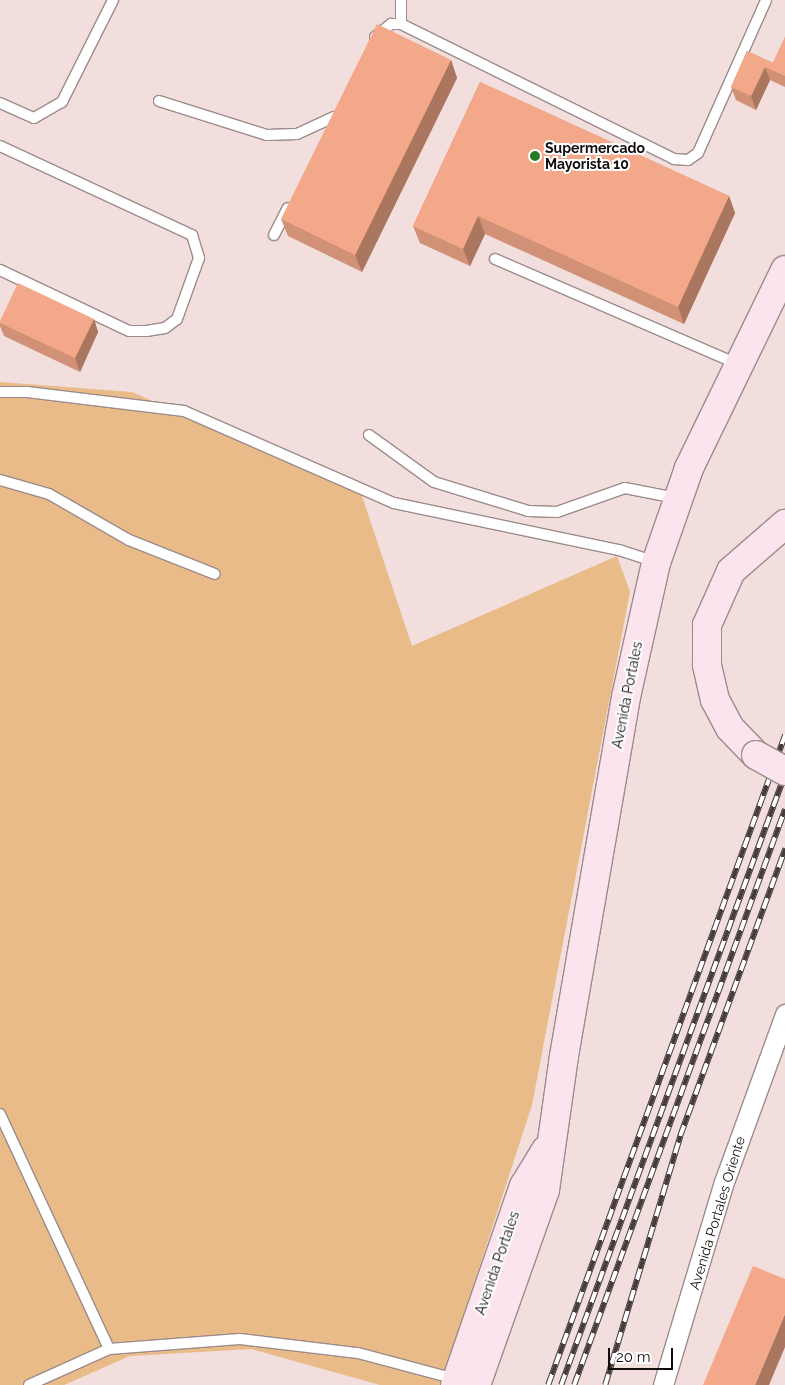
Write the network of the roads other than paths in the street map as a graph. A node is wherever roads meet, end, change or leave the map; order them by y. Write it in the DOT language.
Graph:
graph roads {
  1 [pos="113,0"];
  2 [pos="401,0"];
  3 [pos="766,0"];
  4 [pos="401,24"];
  5 [pos="370,48"];
  6 [pos="159,101"];
  7 [pos="0,103"];
  8 [pos="325,134"];
  9 [pos="0,146"];
  10 [pos="295,193"];
  11 [pos="274,235"];
  12 [pos="495,259"];
  13 [pos="0,270"];
  14 [pos="784,273"];
  15 [pos="739,364"];
  16 [pos="0,392"];
  17 [pos="369,436"];
  18 [pos="0,480"];
  19 [pos="676,498"];
  20 [pos="785,524"];
  21 [pos="656,563"];
  22 [pos="215,574"];
  23 [pos="785,771"];
  24 [pos="785,1014"];
  25 [pos="0,1114"];
  26 [pos="109,1350"];
  27 [pos="462,1383"];
  28 [pos="29,1385"];
  29 [pos="663,1385"];
  1 -- 7 [label="lane"];
  2 -- 4 [label="lane"];
  3 -- 4 [label="lane"];
  4 -- 5 [label="lane"];
  6 -- 8 [label="lane"];
  9 -- 13 [label="lane"];
  10 -- 11 [label="lane"];
  12 -- 15 [label="lane"];
  14 -- 15 [label="main road, Avenida Portales"];
  15 -- 19 [label="main road, Avenida Portales"];
  16 -- 21 [label="lane"];
  17 -- 19 [label="lane"];
  18 -- 22 [label="lane"];
  19 -- 21 [label="main road, Avenida Portales"];
  20 -- 23 [label="main road, bridge"];
  21 -- 27 [label="main road, Avenida Portales"];
  24 -- 29 [label="street, Avenida Portales Oriente"];
  25 -- 26 [label="lane"];
  26 -- 27 [label="lane"];
  26 -- 28 [label="lane"];
}
